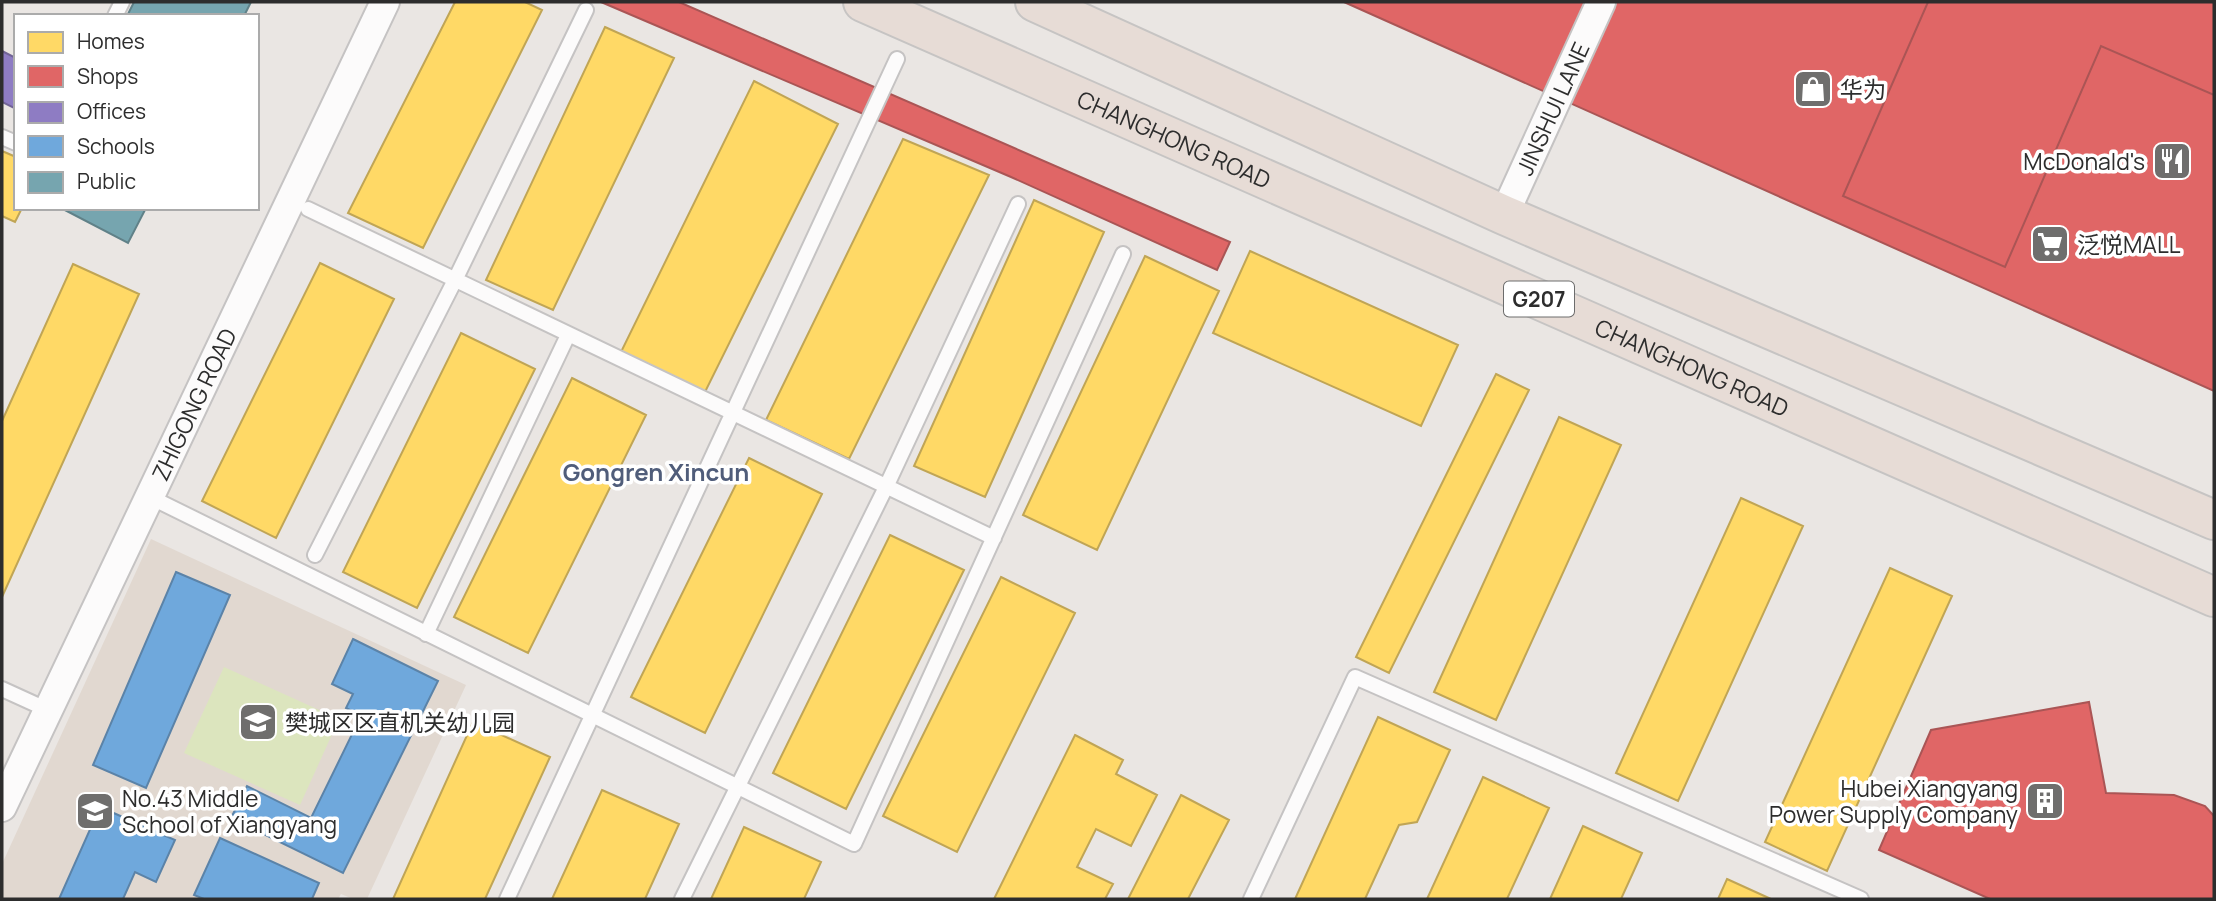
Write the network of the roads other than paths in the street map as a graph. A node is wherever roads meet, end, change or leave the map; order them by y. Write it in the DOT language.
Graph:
graph roads {
  1 [pos="385,2"];
  2 [pos="863,2"];
  3 [pos="1035,2"];
  4 [pos="1601,2"];
  5 [pos="586,10"];
  6 [pos="897,59"];
  7 [pos="1018,204"];
  8 [pos="308,209"];
  9 [pos="1504,215"];
  10 [pos="1123,254"];
  11 [pos="455,280"];
  12 [pos="568,335"];
  13 [pos="733,414"];
  14 [pos="886,487"];
  15 [pos="150,497"];
  16 [pos="2214,520"];
  17 [pos="993,538"];
  18 [pos="315,555"];
  19 [pos="2214,597"];
  20 [pos="426,634"];
  21 [pos="2,689"];
  22 [pos="48,710"];
  23 [pos="593,716"];
  24 [pos="737,786"];
  25 [pos="2,807"];
  26 [pos="507,899"];
  27 [pos="682,899"];
  28 [pos="1251,899"];
  29 [pos="1861,899"];
  1 -- 15 [label="street, ZHIGONG ROAD"];
  2 -- 19 [label="highway, CHANGHONG ROAD / G207"];
  3 -- 9 [label="highway, G207"];
  4 -- 9 [label="street, JINSHUI LANE"];
  5 -- 11 [label="lane"];
  6 -- 13 [label="lane"];
  7 -- 14 [label="lane"];
  8 -- 11 [label="lane"];
  9 -- 16 [label="highway, G207"];
  10 -- 17 [label="lane"];
  11 -- 12 [label="lane"];
  11 -- 18 [label="lane"];
  12 -- 13 [label="lane"];
  12 -- 20 [label="lane"];
  13 -- 14 [label="lane"];
  13 -- 23 [label="lane"];
  14 -- 17 [label="lane"];
  14 -- 24 [label="lane"];
  15 -- 20 [label="lane"];
  15 -- 22 [label="street, ZHIGONG ROAD"];
  17 -- 24 [label="lane"];
  20 -- 23 [label="lane"];
  21 -- 22 [label="lane"];
  22 -- 25 [label="street, ZHIGONG ROAD"];
  23 -- 24 [label="lane"];
  23 -- 26 [label="lane"];
  24 -- 27 [label="lane"];
  28 -- 29 [label="lane"];
}
